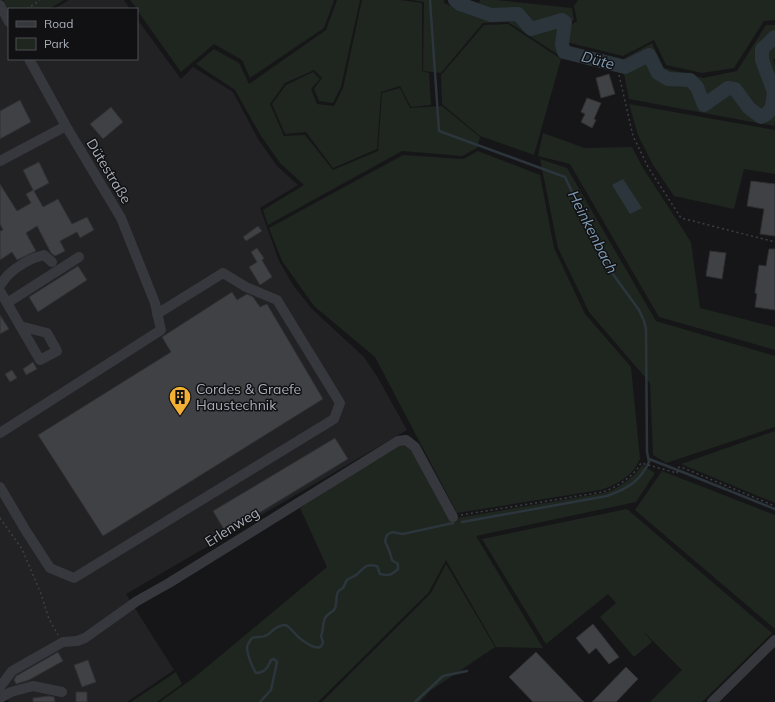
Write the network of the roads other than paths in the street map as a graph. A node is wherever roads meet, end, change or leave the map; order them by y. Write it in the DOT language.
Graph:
graph roads {
  1 [pos="0,5"];
  2 [pos="8,20"];
  3 [pos="30,60"];
  4 [pos="66,126"];
  5 [pos="0,161"];
  6 [pos="78,258"];
  7 [pos="52,262"];
  8 [pos="0,285"];
  9 [pos="0,291"];
  10 [pos="7,303"];
  11 [pos="157,314"];
  12 [pos="20,326"];
  13 [pos="0,433"];
  14 [pos="0,487"];
  15 [pos="453,517"];
  16 [pos="775,640"];
  17 [pos="0,687"];
  18 [pos="62,692"];
  19 [pos="0,698"];
  20 [pos="712,702"];
  1 -- 2 [label="street"];
  3 -- 4 [label="street, Dütestraße"];
  4 -- 5 [label="street"];
  4 -- 11 [label="street, Dütestraße"];
  6 -- 10 [label="street"];
  7 -- 8 [label="street"];
  9 -- 10 [label="street"];
  10 -- 12 [label="street"];
  11 -- 13 [label="street, Dütestraße"];
  11 -- 14 [label="street"];
  15 -- 17 [label="street, Erlenweg"];
  16 -- 20 [label="street"];
  18 -- 19 [label="street"];
}
